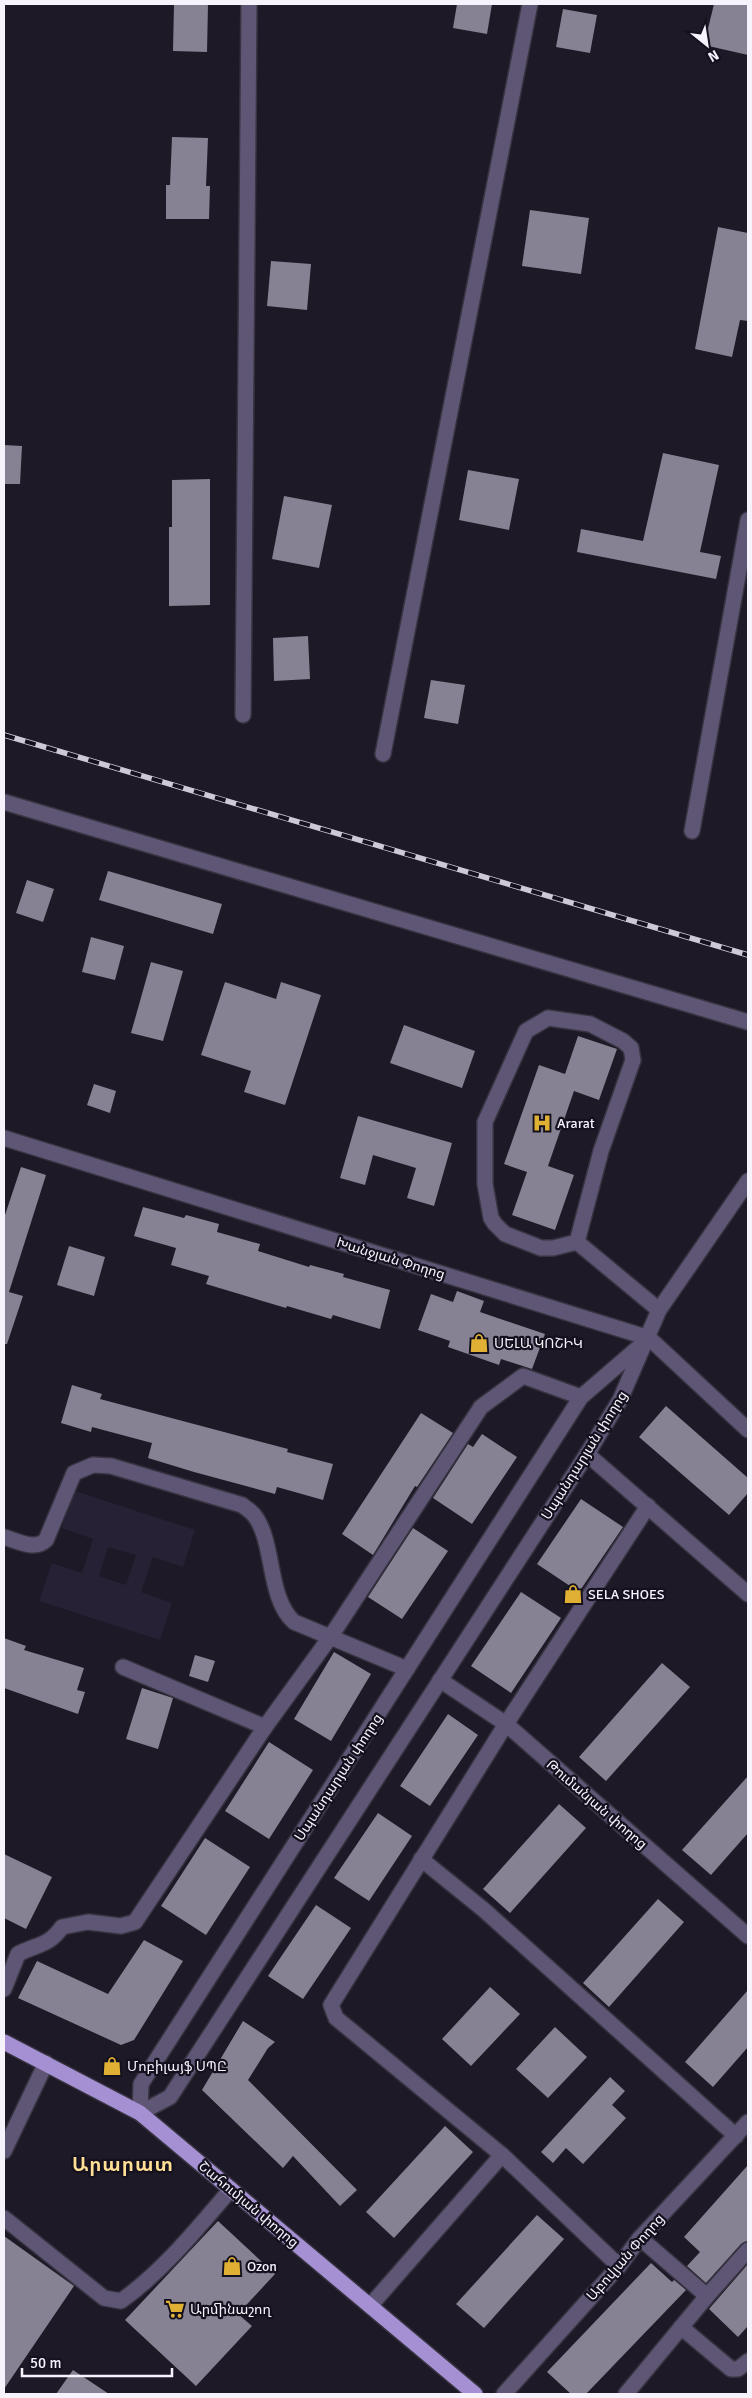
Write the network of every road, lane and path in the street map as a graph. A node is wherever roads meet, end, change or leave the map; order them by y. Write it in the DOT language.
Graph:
graph roads {
  1 [pos="249,4"];
  2 [pos="530,4"];
  3 [pos="748,520"];
  4 [pos="243,715"];
  5 [pos="383,754"];
  6 [pos="4,802"];
  7 [pos="692,831"];
  8 [pos="748,1022"];
  9 [pos="5,1143"];
  10 [pos="748,1181"];
  11 [pos="577,1242"];
  12 [pos="660,1310"];
  13 [pos="649,1338"];
  14 [pos="581,1397"];
  15 [pos="748,1430"];
  16 [pos="587,1454"];
  17 [pos="648,1506"];
  18 [pos="4,1537"];
  19 [pos="748,1594"];
  20 [pos="331,1636"];
  21 [pos="123,1667"];
  22 [pos="407,1669"];
  23 [pos="440,1680"];
  24 [pos="506,1724"];
  25 [pos="265,1727"];
  26 [pos="421,1858"];
  27 [pos="748,1936"];
  28 [pos="4,1989"];
  29 [pos="4,2042"];
  30 [pos="46,2063"];
  31 [pos="140,2113"];
  32 [pos="744,2130"];
  33 [pos="4,2151"];
  34 [pos="502,2155"];
  35 [pos="231,2189"];
  36 [pos="4,2218"];
  37 [pos="640,2238"];
  38 [pos="748,2250"];
  39 [pos="619,2266"];
  40 [pos="707,2296"];
  41 [pos="370,2306"];
  42 [pos="681,2327"];
  43 [pos="748,2361"];
  44 [pos="475,2394"];
  45 [pos="504,2394"];
  46 [pos="626,2394"];
  1 -- 4 [label="street"];
  2 -- 5 [label="street"];
  3 -- 7 [label="street"];
  6 -- 8 [label="street"];
  9 -- 13 [label="street, Խանջյան Փողոց"];
  10 -- 12 [label="street"];
  11 -- 11 [label="street"];
  11 -- 12 [label="street"];
  12 -- 13 [label="street"];
  13 -- 14 [label="street, Սպանդարյան փողոց"];
  13 -- 15 [label="street, Խանջյան Փողոց"];
  13 -- 16 [label="street, Սպանդարյան փողոց"];
  14 -- 20 [label="street"];
  14 -- 22 [label="street, Սպանդարյան փողոց"];
  16 -- 17 [label="street"];
  16 -- 23 [label="street, Սպանդարյան փողոց"];
  17 -- 19 [label="street"];
  17 -- 24 [label="street"];
  18 -- 20 [label="street"];
  20 -- 22 [label="street"];
  20 -- 25 [label="street"];
  21 -- 25 [label="street"];
  22 -- 31 [label="street, Սպանդարյան փողոց"];
  23 -- 24 [label="street, Թումանյան փողոց"];
  23 -- 31 [label="street, Սպանդարյան փողոց"];
  24 -- 26 [label="street"];
  24 -- 27 [label="street, Թումանյան փողոց"];
  25 -- 28 [label="street"];
  26 -- 32 [label="street"];
  26 -- 34 [label="street"];
  29 -- 30 [label="main road, Շահումյան փողոց"];
  30 -- 31 [label="main road, Շահումյան փողոց"];
  30 -- 33 [label="street"];
  31 -- 35 [label="main road, Շահումյան փողոց"];
  32 -- 37 [label="street, Աբովյան Փողոց"];
  34 -- 39 [label="street"];
  34 -- 41 [label="street"];
  35 -- 36 [label="street"];
  35 -- 41 [label="main road, Շահումյան փողոց"];
  37 -- 39 [label="street, Աբովյան Փողոց"];
  37 -- 40 [label="street"];
  38 -- 40 [label="street"];
  39 -- 45 [label="street, Աբովյան Փողոց"];
  40 -- 42 [label="street"];
  41 -- 44 [label="main road, Շահումյան փողոց"];
  42 -- 43 [label="street"];
  42 -- 46 [label="street"];
}
